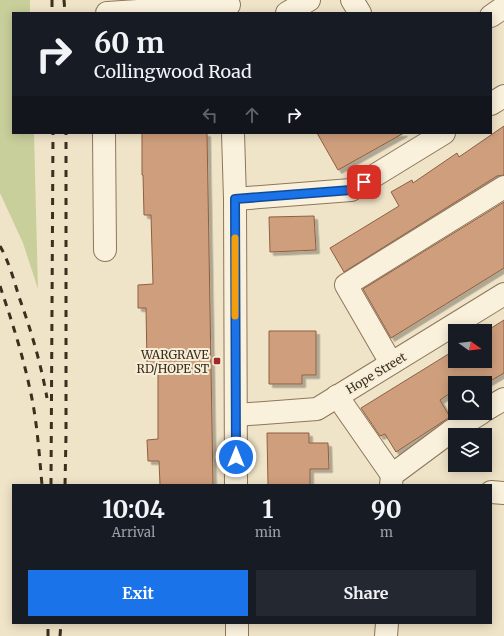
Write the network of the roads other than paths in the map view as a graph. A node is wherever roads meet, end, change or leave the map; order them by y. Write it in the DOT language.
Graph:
graph roads {
  1 [pos="103,0"];
  2 [pos="309,0"];
  3 [pos="352,0"];
  4 [pos="229,6"];
  5 [pos="504,7"];
  6 [pos="103,12"];
  7 [pos="124,12"];
  8 [pos="289,12"];
  9 [pos="359,12"];
  10 [pos="492,15"];
  11 [pos="504,96"];
  12 [pos="492,103"];
  13 [pos="104,134"];
  14 [pos="233,134"];
  15 [pos="442,134"];
  16 [pos="504,187"];
  17 [pos="235,199"];
  18 [pos="105,250"];
  19 [pos="504,294"];
  20 [pos="391,363"];
  21 [pos="337,396"];
  22 [pos="504,399"];
  23 [pos="492,406"];
  24 [pos="236,415"];
  25 [pos="470,420"];
  26 [pos="391,480"];
  27 [pos="236,484"];
  28 [pos="492,492"];
  29 [pos="504,493"];
  30 [pos="237,624"];
  31 [pos="387,624"];
  32 [pos="237,636"];
  33 [pos="386,636"];
  1 -- 6 [label="street"];
  2 -- 8 [label="street"];
  3 -- 9 [label="street"];
  4 -- 7 [label="street"];
  5 -- 10 [label="street"];
  11 -- 12 [label="street"];
  13 -- 18 [label="street"];
  14 -- 17 [label="street"];
  15 -- 17 [label="street"];
  16 -- 20 [label="street"];
  17 -- 24 [label="street"];
  19 -- 20 [label="street, Hope Street"];
  20 -- 21 [label="street, Hope Street"];
  21 -- 24 [label="street, Hope Street"];
  21 -- 26 [label="street"];
  22 -- 23 [label="street"];
  24 -- 27 [label="street"];
  25 -- 26 [label="street"];
  28 -- 29 [label="street"];
  30 -- 32 [label="street"];
  31 -- 33 [label="street"];
}
